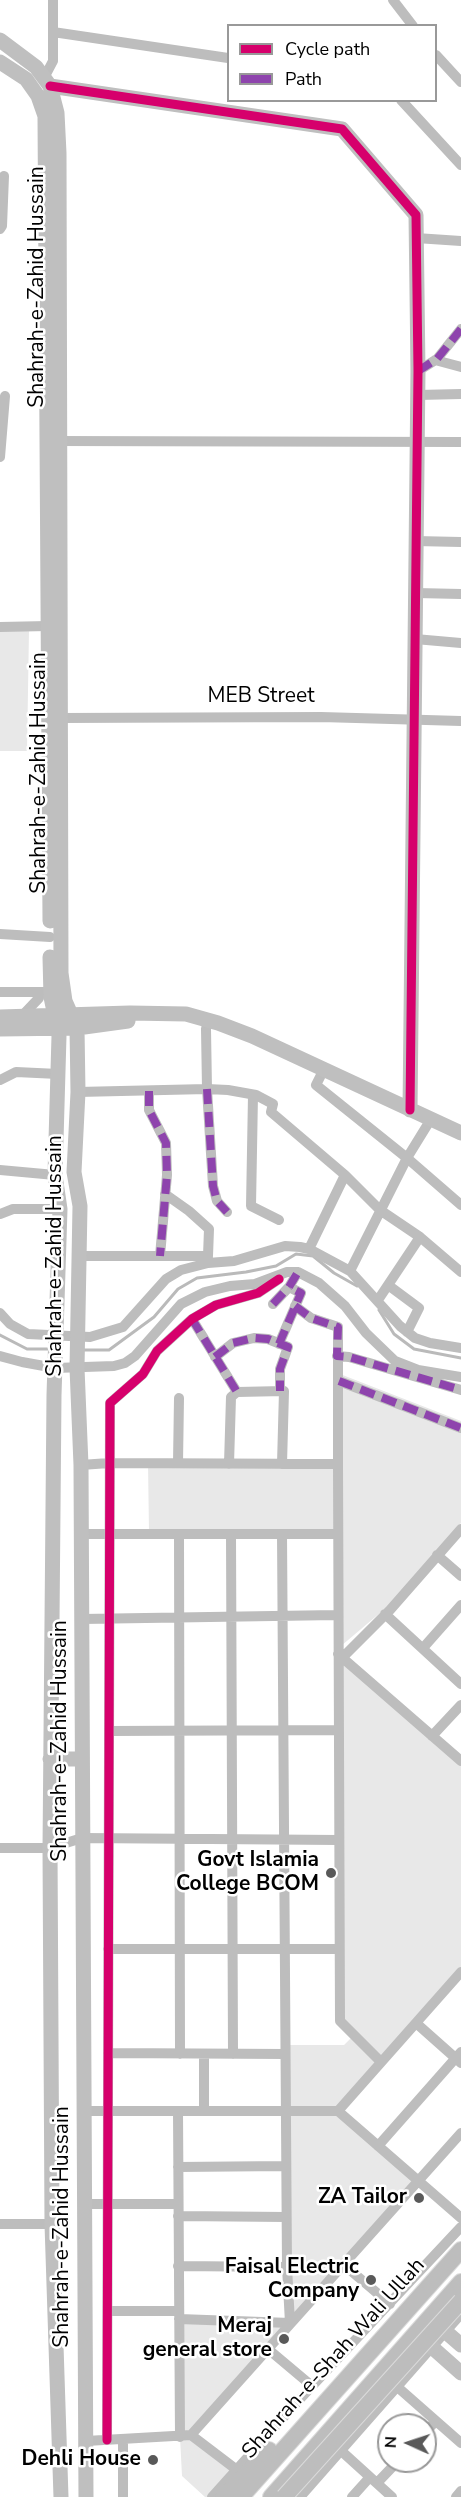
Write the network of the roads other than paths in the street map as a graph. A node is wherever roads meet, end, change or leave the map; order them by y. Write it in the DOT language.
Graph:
graph roads {
  1 [pos="53,0"];
  2 [pos="393,0"];
  3 [pos="411,24"];
  4 [pos="53,32"];
  5 [pos="0,40"];
  6 [pos="437,56"];
  7 [pos="227,58"];
  8 [pos="0,62"];
  9 [pos="47,82"];
  10 [pos="461,82"];
  11 [pos="403,102"];
  12 [pos="461,165"];
  13 [pos="4,176"];
  14 [pos="0,229"];
  15 [pos="416,238"];
  16 [pos="461,241"];
  17 [pos="461,329"];
  18 [pos="435,360"];
  19 [pos="461,367"];
  20 [pos="418,370"];
  21 [pos="461,394"];
  22 [pos="418,395"];
  23 [pos="5,396"];
  24 [pos="53,441"];
  25 [pos="417,442"];
  26 [pos="461,442"];
  27 [pos="0,457"];
  28 [pos="415,541"];
  29 [pos="461,542"];
  30 [pos="416,593"];
  31 [pos="461,594"];
  32 [pos="48,626"];
  33 [pos="0,627"];
  34 [pos="415,639"];
  35 [pos="461,643"];
  36 [pos="61,718"];
  37 [pos="413,720"];
  38 [pos="461,721"];
  39 [pos="0,934"];
  40 [pos="50,937"];
  41 [pos="0,992"];
  42 [pos="51,992"];
  43 [pos="0,1017"];
  44 [pos="21,1017"];
  45 [pos="203,1019"];
  46 [pos="57,1022"];
  47 [pos="75,1022"];
  48 [pos="0,1029"];
  49 [pos="324,1069"];
  50 [pos="58,1074"];
  51 [pos="0,1080"];
  52 [pos="207,1089"];
  53 [pos="149,1091"];
  54 [pos="78,1092"];
  55 [pos="253,1095"];
  56 [pos="410,1110"];
  57 [pos="431,1119"];
  58 [pos="461,1133"];
  59 [pos="407,1158"];
  60 [pos="0,1170"];
  61 [pos="345,1174"];
  62 [pos="55,1175"];
  63 [pos="165,1194"];
  64 [pos="461,1205"];
  65 [pos="60,1209"];
  66 [pos="380,1210"];
  67 [pos="227,1212"];
  68 [pos="0,1214"];
  69 [pos="279,1220"];
  70 [pos="420,1237"];
  71 [pos="309,1249"];
  72 [pos="79,1256"];
  73 [pos="160,1256"];
  74 [pos="208,1259"];
  75 [pos="350,1271"];
  76 [pos="298,1272"];
  77 [pos="461,1272"];
  78 [pos="279,1279"];
  79 [pos="388,1285"];
  80 [pos="290,1287"];
  81 [pos="378,1300"];
  82 [pos="273,1304"];
  83 [pos="295,1306"];
  84 [pos="0,1313"];
  85 [pos="192,1319"];
  86 [pos="407,1332"];
  87 [pos="56,1340"];
  88 [pos="78,1340"];
  89 [pos="279,1344"];
  90 [pos="459,1344"];
  91 [pos="0,1356"];
  92 [pos="337,1356"];
  93 [pos="215,1357"];
  94 [pos="78,1365"];
  95 [pos="55,1366"];
  96 [pos="461,1377"];
  97 [pos="339,1381"];
  98 [pos="461,1390"];
  99 [pos="280,1391"];
  100 [pos="237,1392"];
  101 [pos="179,1398"];
  102 [pos="461,1428"];
  103 [pos="109,1463"];
  104 [pos="178,1463"];
  105 [pos="229,1464"];
  106 [pos="282,1464"];
  107 [pos="338,1464"];
  108 [pos="81,1465"];
  109 [pos="461,1529"];
  110 [pos="81,1534"];
  111 [pos="110,1534"];
  112 [pos="179,1534"];
  113 [pos="231,1534"];
  114 [pos="282,1534"];
  115 [pos="338,1534"];
  116 [pos="437,1555"];
  117 [pos="461,1576"];
  118 [pos="461,1605"];
  119 [pos="385,1614"];
  120 [pos="337,1615"];
  121 [pos="283,1616"];
  122 [pos="179,1617"];
  123 [pos="231,1617"];
  124 [pos="82,1618"];
  125 [pos="110,1618"];
  126 [pos="423,1648"];
  127 [pos="340,1655"];
  128 [pos="461,1684"];
  129 [pos="461,1705"];
  130 [pos="338,1730"];
  131 [pos="110,1731"];
  132 [pos="179,1731"];
  133 [pos="232,1731"];
  134 [pos="284,1731"];
  135 [pos="432,1736"];
  136 [pos="50,1759"];
  137 [pos="82,1759"];
  138 [pos="461,1761"];
  139 [pos="82,1838"];
  140 [pos="110,1838"];
  141 [pos="179,1839"];
  142 [pos="232,1839"];
  143 [pos="284,1839"];
  144 [pos="339,1840"];
  145 [pos="0,1848"];
  146 [pos="50,1848"];
  147 [pos="232,1948"];
  148 [pos="285,1948"];
  149 [pos="108,1949"];
  150 [pos="180,1949"];
  151 [pos="339,1949"];
  152 [pos="461,1972"];
  153 [pos="416,2024"];
  154 [pos="108,2053"];
  155 [pos="180,2054"];
  156 [pos="204,2054"];
  157 [pos="233,2054"];
  158 [pos="285,2054"];
  159 [pos="459,2058"];
  160 [pos="381,2062"];
  161 [pos="84,2110"];
  162 [pos="107,2111"];
  163 [pos="178,2111"];
  164 [pos="204,2111"];
  165 [pos="286,2111"];
  166 [pos="338,2112"];
  167 [pos="461,2133"];
  168 [pos="378,2146"];
  169 [pos="286,2166"];
  170 [pos="178,2167"];
  171 [pos="418,2181"];
  172 [pos="84,2204"];
  173 [pos="178,2204"];
  174 [pos="108,2205"];
  175 [pos="178,2216"];
  176 [pos="286,2217"];
  177 [pos="461,2218"];
  178 [pos="0,2224"];
  179 [pos="52,2224"];
  180 [pos="461,2227"];
  181 [pos="461,2250"];
  182 [pos="343,2264"];
  183 [pos="178,2266"];
  184 [pos="287,2267"];
  185 [pos="461,2282"];
  186 [pos="461,2301"];
  187 [pos="390,2304"];
  188 [pos="108,2311"];
  189 [pos="461,2314"];
  190 [pos="178,2315"];
  191 [pos="428,2317"];
  192 [pos="290,2323"];
  193 [pos="415,2332"];
  194 [pos="446,2333"];
  195 [pos="461,2345"];
  196 [pos="433,2348"];
  197 [pos="268,2349"];
  198 [pos="371,2350"];
  199 [pos="380,2372"];
  200 [pos="461,2373"];
  201 [pos="398,2387"];
  202 [pos="314,2394"];
  203 [pos="427,2413"];
  204 [pos="437,2422"];
  205 [pos="185,2436"];
  206 [pos="324,2436"];
  207 [pos="123,2439"];
  208 [pos="107,2440"];
  209 [pos="86,2441"];
  210 [pos="461,2443"];
  211 [pos="341,2451"];
  212 [pos="237,2470"];
  213 [pos="383,2473"];
  214 [pos="374,2480"];
  215 [pos="461,2491"];
  216 [pos="61,2495"];
  217 [pos="86,2495"];
  218 [pos="390,2496"];
  219 [pos="123,2497"];
  220 [pos="212,2497"];
  221 [pos="223,2497"];
  222 [pos="241,2497"];
  223 [pos="271,2497"];
  224 [pos="284,2497"];
  225 [pos="300,2497"];
  226 [pos="352,2497"];
  227 [pos="456,2497"];
  1 -- 4 [label="street"];
  2 -- 3 [label="street"];
  4 -- 7 [label="street"];
  4 -- 9 [label="street"];
  5 -- 9 [label="main road"];
  6 -- 10 [label="street"];
  8 -- 24 [label="main road, Shahrah-e-Zahid Hussain"];
  9 -- 15 [label="main road"];
  9 -- 24 [label="main road, Shahrah-e-Zahid Hussain"];
  11 -- 12 [label="street"];
  13 -- 14 [label="street"];
  15 -- 16 [label="street"];
  15 -- 20 [label="main road"];
  17 -- 18 [label="street"];
  18 -- 19 [label="street"];
  18 -- 20 [label="street"];
  20 -- 22 [label="main road"];
  21 -- 22 [label="street"];
  22 -- 25 [label="main road"];
  23 -- 27 [label="street"];
  24 -- 25 [label="street"];
  24 -- 32 [label="main road, Shahrah-e-Zahid Hussain"];
  24 -- 36 [label="main road, Shahrah-e-Zahid Hussain"];
  25 -- 26 [label="street"];
  25 -- 28 [label="main road"];
  28 -- 29 [label="street"];
  28 -- 30 [label="main road"];
  30 -- 31 [label="street"];
  30 -- 34 [label="main road"];
  32 -- 33 [label="street"];
  32 -- 40 [label="main road, Shahrah-e-Zahid Hussain"];
  34 -- 35 [label="street"];
  34 -- 37 [label="main road"];
  36 -- 37 [label="street, MEB Street"];
  36 -- 42 [label="main road, Shahrah-e-Zahid Hussain"];
  37 -- 38 [label="street, MEB Street"];
  37 -- 56 [label="main road"];
  39 -- 40 [label="street"];
  40 -- 42 [label="main road, Shahrah-e-Zahid Hussain"];
  41 -- 42 [label="street"];
  42 -- 44 [label="street"];
  42 -- 46 [label="main road, Shahrah-e-Zahid Hussain"];
  42 -- 47 [label="main road, Shahrah-e-Zahid Hussain"];
  43 -- 44 [label="main road"];
  44 -- 46 [label="main road"];
  45 -- 47 [label="main road"];
  45 -- 49 [label="main road"];
  45 -- 52 [label="street"];
  46 -- 47 [label="main road"];
  46 -- 48 [label="main road"];
  46 -- 50 [label="main road, Shahrah-e-Zahid Hussain"];
  47 -- 54 [label="main road, Shahrah-e-Zahid Hussain"];
  49 -- 56 [label="main road"];
  49 -- 59 [label="street"];
  50 -- 51 [label="street"];
  50 -- 62 [label="main road, Shahrah-e-Zahid Hussain"];
  52 -- 53 [label="street"];
  52 -- 55 [label="street"];
  52 -- 67 [label="street"];
  53 -- 54 [label="street"];
  53 -- 63 [label="street"];
  54 -- 72 [label="main road, Shahrah-e-Zahid Hussain"];
  55 -- 61 [label="street"];
  55 -- 69 [label="street"];
  56 -- 57 [label="main road"];
  57 -- 58 [label="main road"];
  57 -- 59 [label="street"];
  59 -- 64 [label="street"];
  59 -- 66 [label="street"];
  60 -- 62 [label="street"];
  61 -- 66 [label="street"];
  61 -- 71 [label="street"];
  62 -- 65 [label="main road, Shahrah-e-Zahid Hussain"];
  63 -- 73 [label="street"];
  63 -- 74 [label="street"];
  65 -- 68 [label="street"];
  65 -- 87 [label="main road, Shahrah-e-Zahid Hussain"];
  66 -- 70 [label="street"];
  66 -- 75 [label="street"];
  70 -- 77 [label="street"];
  70 -- 79 [label="street"];
  71 -- 74 [label="street"];
  71 -- 75 [label="street"];
  72 -- 73 [label="street"];
  72 -- 88 [label="main road, Shahrah-e-Zahid Hussain"];
  73 -- 74 [label="street"];
  74 -- 88 [label="street"];
  75 -- 81 [label="street"];
  76 -- 80 [label="street"];
  76 -- 94 [label="street"];
  76 -- 96 [label="street"];
  78 -- 85 [label="street"];
  79 -- 81 [label="street"];
  79 -- 86 [label="street"];
  80 -- 82 [label="street"];
  80 -- 83 [label="street"];
  81 -- 86 [label="street"];
  83 -- 89 [label="street"];
  83 -- 92 [label="street"];
  84 -- 87 [label="street"];
  85 -- 93 [label="street"];
  85 -- 103 [label="street"];
  86 -- 90 [label="street"];
  87 -- 88 [label="street"];
  87 -- 95 [label="main road, Shahrah-e-Zahid Hussain"];
  88 -- 94 [label="main road, Shahrah-e-Zahid Hussain"];
  89 -- 93 [label="street"];
  89 -- 99 [label="street"];
  91 -- 95 [label="street"];
  92 -- 97 [label="street"];
  92 -- 98 [label="street"];
  93 -- 100 [label="street"];
  94 -- 95 [label="street"];
  94 -- 108 [label="main road, Shahrah-e-Zahid Hussain"];
  95 -- 136 [label="main road, Shahrah-e-Zahid Hussain"];
  97 -- 102 [label="street"];
  97 -- 107 [label="street"];
  99 -- 100 [label="street"];
  99 -- 106 [label="street"];
  100 -- 105 [label="street"];
  101 -- 104 [label="street"];
  103 -- 104 [label="street"];
  103 -- 108 [label="street"];
  103 -- 111 [label="street"];
  104 -- 105 [label="street"];
  105 -- 106 [label="street"];
  106 -- 107 [label="street"];
  107 -- 115 [label="street"];
  108 -- 110 [label="main road, Shahrah-e-Zahid Hussain"];
  109 -- 116 [label="street"];
  110 -- 111 [label="street"];
  110 -- 124 [label="main road, Shahrah-e-Zahid Hussain"];
  111 -- 112 [label="street"];
  111 -- 125 [label="street"];
  112 -- 113 [label="street"];
  112 -- 122 [label="street"];
  113 -- 114 [label="street"];
  113 -- 123 [label="street"];
  114 -- 115 [label="street"];
  114 -- 121 [label="street"];
  115 -- 120 [label="street"];
  116 -- 117 [label="street"];
  116 -- 119 [label="street"];
  118 -- 126 [label="street"];
  119 -- 126 [label="street"];
  119 -- 127 [label="street"];
  120 -- 121 [label="street"];
  120 -- 127 [label="street"];
  121 -- 123 [label="street"];
  121 -- 134 [label="street"];
  122 -- 123 [label="street"];
  122 -- 125 [label="street"];
  122 -- 132 [label="street"];
  123 -- 133 [label="street"];
  124 -- 125 [label="street"];
  124 -- 137 [label="main road, Shahrah-e-Zahid Hussain"];
  125 -- 131 [label="street"];
  126 -- 128 [label="street"];
  127 -- 130 [label="street"];
  127 -- 135 [label="street"];
  129 -- 135 [label="street"];
  130 -- 134 [label="street"];
  130 -- 144 [label="street"];
  131 -- 132 [label="street"];
  131 -- 140 [label="street"];
  132 -- 133 [label="street"];
  132 -- 141 [label="street"];
  133 -- 134 [label="street"];
  133 -- 142 [label="street"];
  134 -- 143 [label="street"];
  135 -- 138 [label="street"];
  136 -- 137 [label="main road"];
  136 -- 146 [label="main road, Shahrah-e-Zahid Hussain"];
  137 -- 139 [label="main road, Shahrah-e-Zahid Hussain"];
  139 -- 140 [label="street"];
  139 -- 146 [label="street"];
  139 -- 161 [label="main road, Shahrah-e-Zahid Hussain"];
  140 -- 141 [label="street"];
  140 -- 149 [label="street"];
  141 -- 142 [label="street"];
  141 -- 150 [label="street"];
  142 -- 143 [label="street"];
  142 -- 147 [label="street"];
  143 -- 144 [label="street"];
  143 -- 148 [label="street"];
  144 -- 151 [label="street"];
  145 -- 146 [label="street"];
  146 -- 179 [label="main road, Shahrah-e-Zahid Hussain"];
  147 -- 148 [label="street"];
  147 -- 150 [label="street"];
  147 -- 157 [label="street"];
  148 -- 151 [label="street"];
  148 -- 158 [label="street"];
  149 -- 150 [label="street"];
  149 -- 154 [label="street"];
  150 -- 155 [label="street"];
  151 -- 160 [label="street"];
  152 -- 153 [label="street"];
  153 -- 159 [label="street"];
  153 -- 160 [label="street"];
  154 -- 155 [label="street"];
  154 -- 162 [label="street"];
  155 -- 156 [label="street"];
  156 -- 157 [label="street"];
  156 -- 164 [label="street"];
  157 -- 158 [label="street"];
  158 -- 165 [label="street"];
  159 -- 168 [label="street"];
  160 -- 166 [label="street"];
  161 -- 162 [label="street"];
  161 -- 172 [label="main road, Shahrah-e-Zahid Hussain"];
  162 -- 163 [label="street"];
  162 -- 174 [label="street"];
  163 -- 164 [label="street"];
  163 -- 170 [label="street"];
  164 -- 165 [label="street"];
  165 -- 166 [label="street"];
  165 -- 169 [label="street"];
  166 -- 168 [label="street"];
  167 -- 171 [label="street"];
  168 -- 171 [label="street"];
  169 -- 170 [label="street"];
  169 -- 176 [label="street"];
  170 -- 173 [label="street"];
  171 -- 177 [label="street"];
  171 -- 182 [label="street"];
  172 -- 174 [label="street"];
  172 -- 209 [label="main road, Shahrah-e-Zahid Hussain"];
  173 -- 174 [label="street"];
  173 -- 175 [label="street"];
  174 -- 188 [label="street"];
  175 -- 176 [label="street"];
  175 -- 183 [label="street"];
  176 -- 184 [label="street"];
  178 -- 179 [label="street"];
  179 -- 216 [label="main road, Shahrah-e-Zahid Hussain"];
  180 -- 187 [label="street"];
  181 -- 198 [label="main road, Shahrah-e-Shah Wali Ullah"];
  182 -- 187 [label="street"];
  182 -- 192 [label="street"];
  183 -- 184 [label="street"];
  183 -- 190 [label="street"];
  184 -- 192 [label="street"];
  185 -- 191 [label="main road, Shahrah-e-Shah Wali Ullah"];
  186 -- 224 [label="main road, bridge"];
  187 -- 202 [label="street"];
  188 -- 190 [label="street"];
  188 -- 208 [label="street"];
  189 -- 194 [label="street"];
  190 -- 192 [label="street"];
  190 -- 205 [label="street"];
  191 -- 193 [label="main road, Shahrah-e-Shah Wali Ullah"];
  191 -- 194 [label="main road"];
  192 -- 197 [label="street"];
  193 -- 196 [label="main road"];
  193 -- 199 [label="main road, Shahrah-e-Shah Wali Ullah"];
  194 -- 195 [label="main road"];
  194 -- 196 [label="street"];
  196 -- 200 [label="main road"];
  196 -- 201 [label="street"];
  197 -- 202 [label="street"];
  197 -- 205 [label="street"];
  198 -- 202 [label="main road"];
  198 -- 222 [label="main road, Shahrah-e-Shah Wali Ullah"];
  199 -- 201 [label="street"];
  199 -- 206 [label="main road, Shahrah-e-Shah Wali Ullah"];
  201 -- 203 [label="street"];
  201 -- 211 [label="street"];
  202 -- 212 [label="street"];
  202 -- 221 [label="main road"];
  204 -- 210 [label="street"];
  205 -- 207 [label="street"];
  205 -- 212 [label="street"];
  206 -- 211 [label="street"];
  206 -- 223 [label="main road, Shahrah-e-Shah Wali Ullah"];
  207 -- 208 [label="street"];
  207 -- 219 [label="street"];
  208 -- 209 [label="street"];
  209 -- 217 [label="main road, Shahrah-e-Zahid Hussain"];
  211 -- 214 [label="street"];
  211 -- 225 [label="street"];
  212 -- 220 [label="street"];
  213 -- 214 [label="street"];
  214 -- 218 [label="street"];
  214 -- 226 [label="street"];
  215 -- 227 [label="street"];
  216 -- 217 [label="main road"];
}
